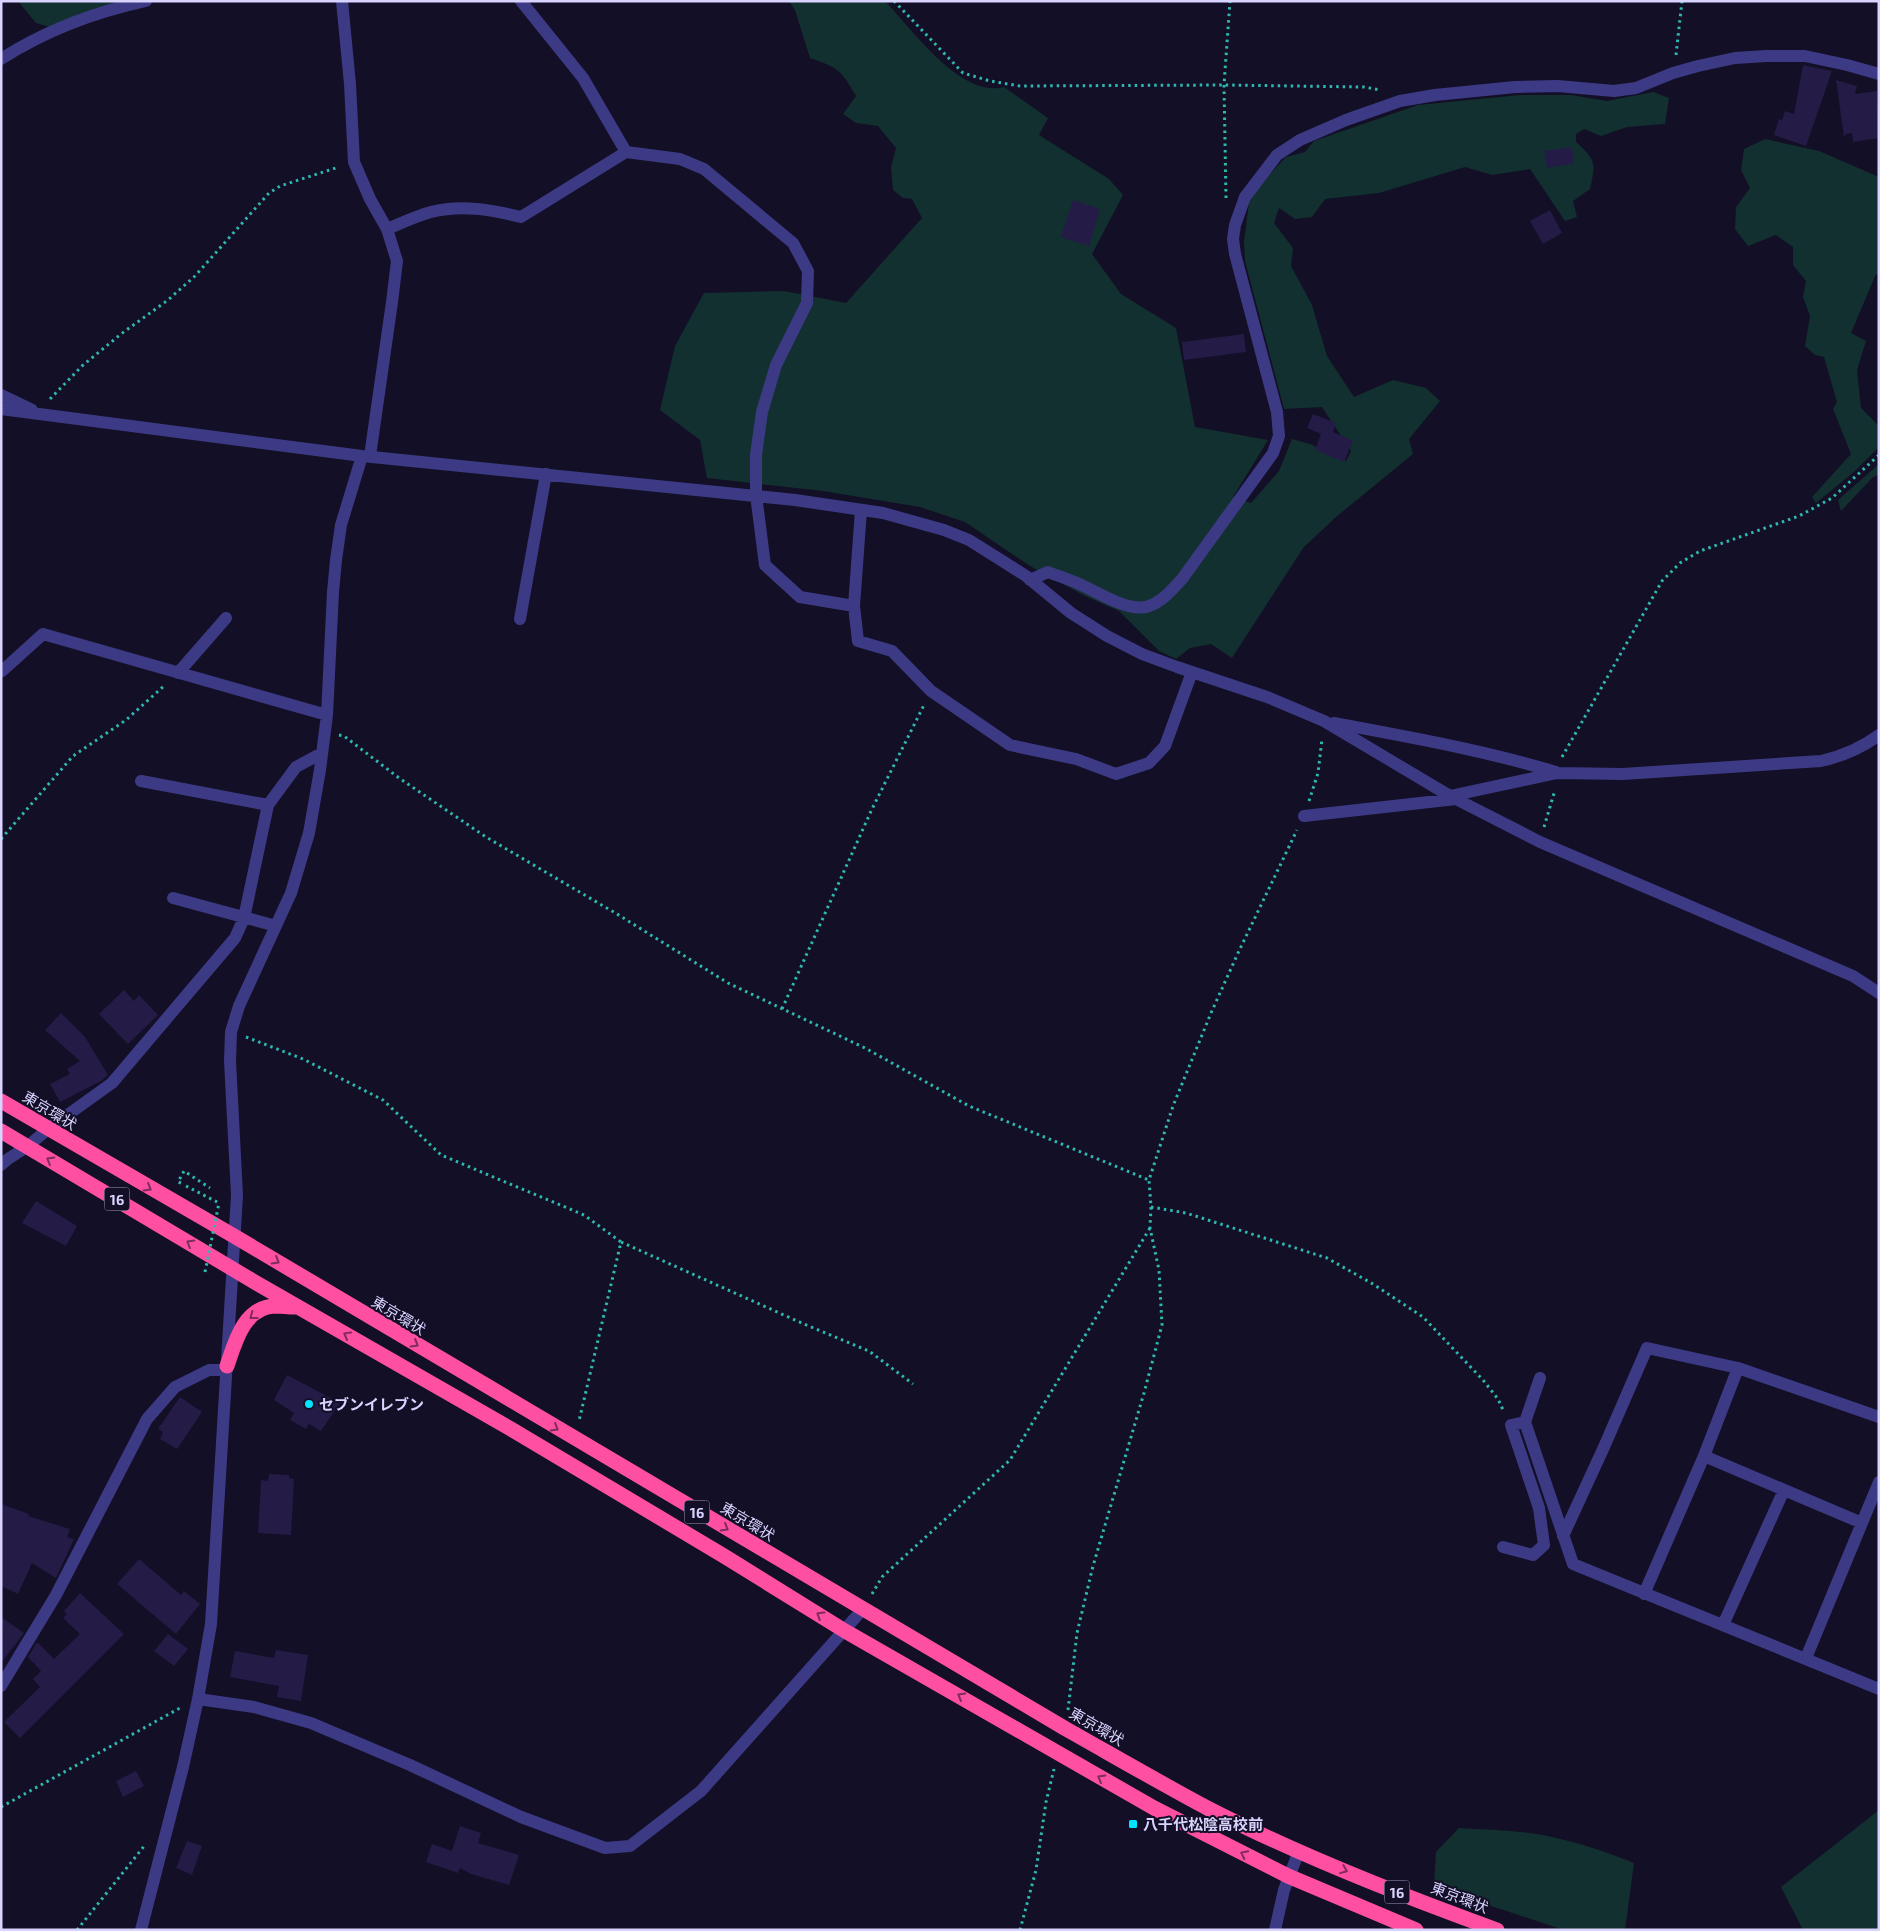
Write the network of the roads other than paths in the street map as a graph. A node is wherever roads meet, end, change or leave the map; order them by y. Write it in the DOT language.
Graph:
graph roads {
  1 [pos="146,1"];
  2 [pos="342,1"];
  3 [pos="520,1"];
  4 [pos="1,59"];
  5 [pos="1879,74"];
  6 [pos="626,152"];
  7 [pos="387,229"];
  8 [pos="1,395"];
  9 [pos="1,409"];
  10 [pos="41,414"];
  11 [pos="366,456"];
  12 [pos="546,474"];
  13 [pos="756,496"];
  14 [pos="861,510"];
  15 [pos="1030,580"];
  16 [pos="854,606"];
  17 [pos="226,618"];
  18 [pos="520,619"];
  19 [pos="2,671"];
  20 [pos="1192,672"];
  21 [pos="178,673"];
  22 [pos="327,715"];
  23 [pos="1324,721"];
  24 [pos="1879,736"];
  25 [pos="322,753"];
  26 [pos="1557,772"];
  27 [pos="141,781"];
  28 [pos="1453,797"];
  29 [pos="268,805"];
  30 [pos="1304,816"];
  31 [pos="173,898"];
  32 [pos="244,918"];
  33 [pos="276,926"];
  34 [pos="1879,993"];
  35 [pos="1,1101"];
  36 [pos="48,1129"];
  37 [pos="1,1131"];
  38 [pos="28,1146"];
  39 [pos="1,1165"];
  40 [pos="234,1236"];
  41 [pos="232,1268"];
  42 [pos="299,1308"];
  43 [pos="227,1368"];
  44 [pos="1738,1368"];
  45 [pos="1540,1378"];
  46 [pos="1879,1417"];
  47 [pos="1525,1422"];
  48 [pos="1704,1456"];
  49 [pos="1879,1482"];
  50 [pos="1784,1490"];
  51 [pos="1552,1503"];
  52 [pos="1538,1508"];
  53 [pos="1862,1523"];
  54 [pos="1563,1536"];
  55 [pos="1503,1547"];
  56 [pos="1644,1594"];
  57 [pos="862,1609"];
  58 [pos="1723,1625"];
  59 [pos="845,1631"];
  60 [pos="1806,1658"];
  61 [pos="1,1686"];
  62 [pos="1879,1689"];
  63 [pos="198,1699"];
  64 [pos="1299,1851"];
  65 [pos="1288,1876"];
  66 [pos="142,1930"];
  67 [pos="1275,1930"];
  68 [pos="1416,1930"];
  69 [pos="1497,1930"];
  1 -- 4 [label="street"];
  2 -- 7 [label="street"];
  3 -- 6 [label="street"];
  5 -- 15 [label="street"];
  6 -- 7 [label="street"];
  6 -- 13 [label="street"];
  7 -- 11 [label="street"];
  8 -- 10 [label="street"];
  9 -- 10 [label="street"];
  10 -- 11 [label="street"];
  11 -- 12 [label="street"];
  11 -- 22 [label="street"];
  12 -- 13 [label="street"];
  12 -- 18 [label="street"];
  13 -- 14 [label="street"];
  13 -- 16 [label="street"];
  14 -- 15 [label="street"];
  14 -- 16 [label="street"];
  15 -- 20 [label="street"];
  16 -- 20 [label="street"];
  17 -- 21 [label="street"];
  19 -- 21 [label="street"];
  20 -- 23 [label="street"];
  21 -- 22 [label="street"];
  22 -- 25 [label="street"];
  23 -- 26 [label="street"];
  23 -- 28 [label="street"];
  24 -- 26 [label="street"];
  25 -- 29 [label="street"];
  25 -- 33 [label="street"];
  26 -- 28 [label="street"];
  27 -- 29 [label="street"];
  28 -- 30 [label="street"];
  28 -- 34 [label="street"];
  29 -- 32 [label="street"];
  31 -- 32 [label="street"];
  32 -- 33 [label="street"];
  32 -- 36 [label="street"];
  33 -- 40 [label="street"];
  35 -- 36 [label="highway, 東京環状 / 16"];
  36 -- 38 [label="street"];
  36 -- 40 [label="highway, 東京環状 / 16, one-way"];
  37 -- 38 [label="highway, 16"];
  38 -- 39 [label="street"];
  41 -- 38 [label="highway, 16, one-way"];
  40 -- 41 [label="street"];
  40 -- 57 [label="highway, 東京環状 / 16, one-way"];
  41 -- 42 [label="highway, 16"];
  41 -- 43 [label="street"];
  42 -- 43 [label="highway, one-way"];
  59 -- 42 [label="highway, 16, one-way"];
  43 -- 61 [label="street"];
  43 -- 63 [label="street"];
  44 -- 46 [label="street"];
  44 -- 48 [label="street"];
  44 -- 54 [label="street"];
  45 -- 47 [label="street"];
  47 -- 51 [label="street"];
  47 -- 52 [label="street"];
  48 -- 50 [label="street"];
  48 -- 56 [label="street"];
  49 -- 53 [label="street"];
  50 -- 53 [label="street"];
  50 -- 58 [label="street"];
  51 -- 52 [label="street"];
  51 -- 54 [label="street"];
  52 -- 55 [label="street"];
  53 -- 60 [label="street"];
  54 -- 56 [label="street"];
  56 -- 58 [label="street"];
  57 -- 59 [label="street"];
  57 -- 64 [label="highway, 東京環状 / 16"];
  58 -- 60 [label="street"];
  59 -- 63 [label="street"];
  65 -- 59 [label="highway, 16, one-way"];
  60 -- 62 [label="street"];
  63 -- 66 [label="street"];
  64 -- 65 [label="street"];
  64 -- 69 [label="highway, 東京環状 / 16, one-way"];
  65 -- 67 [label="street"];
  65 -- 68 [label="highway, 16"];
}
